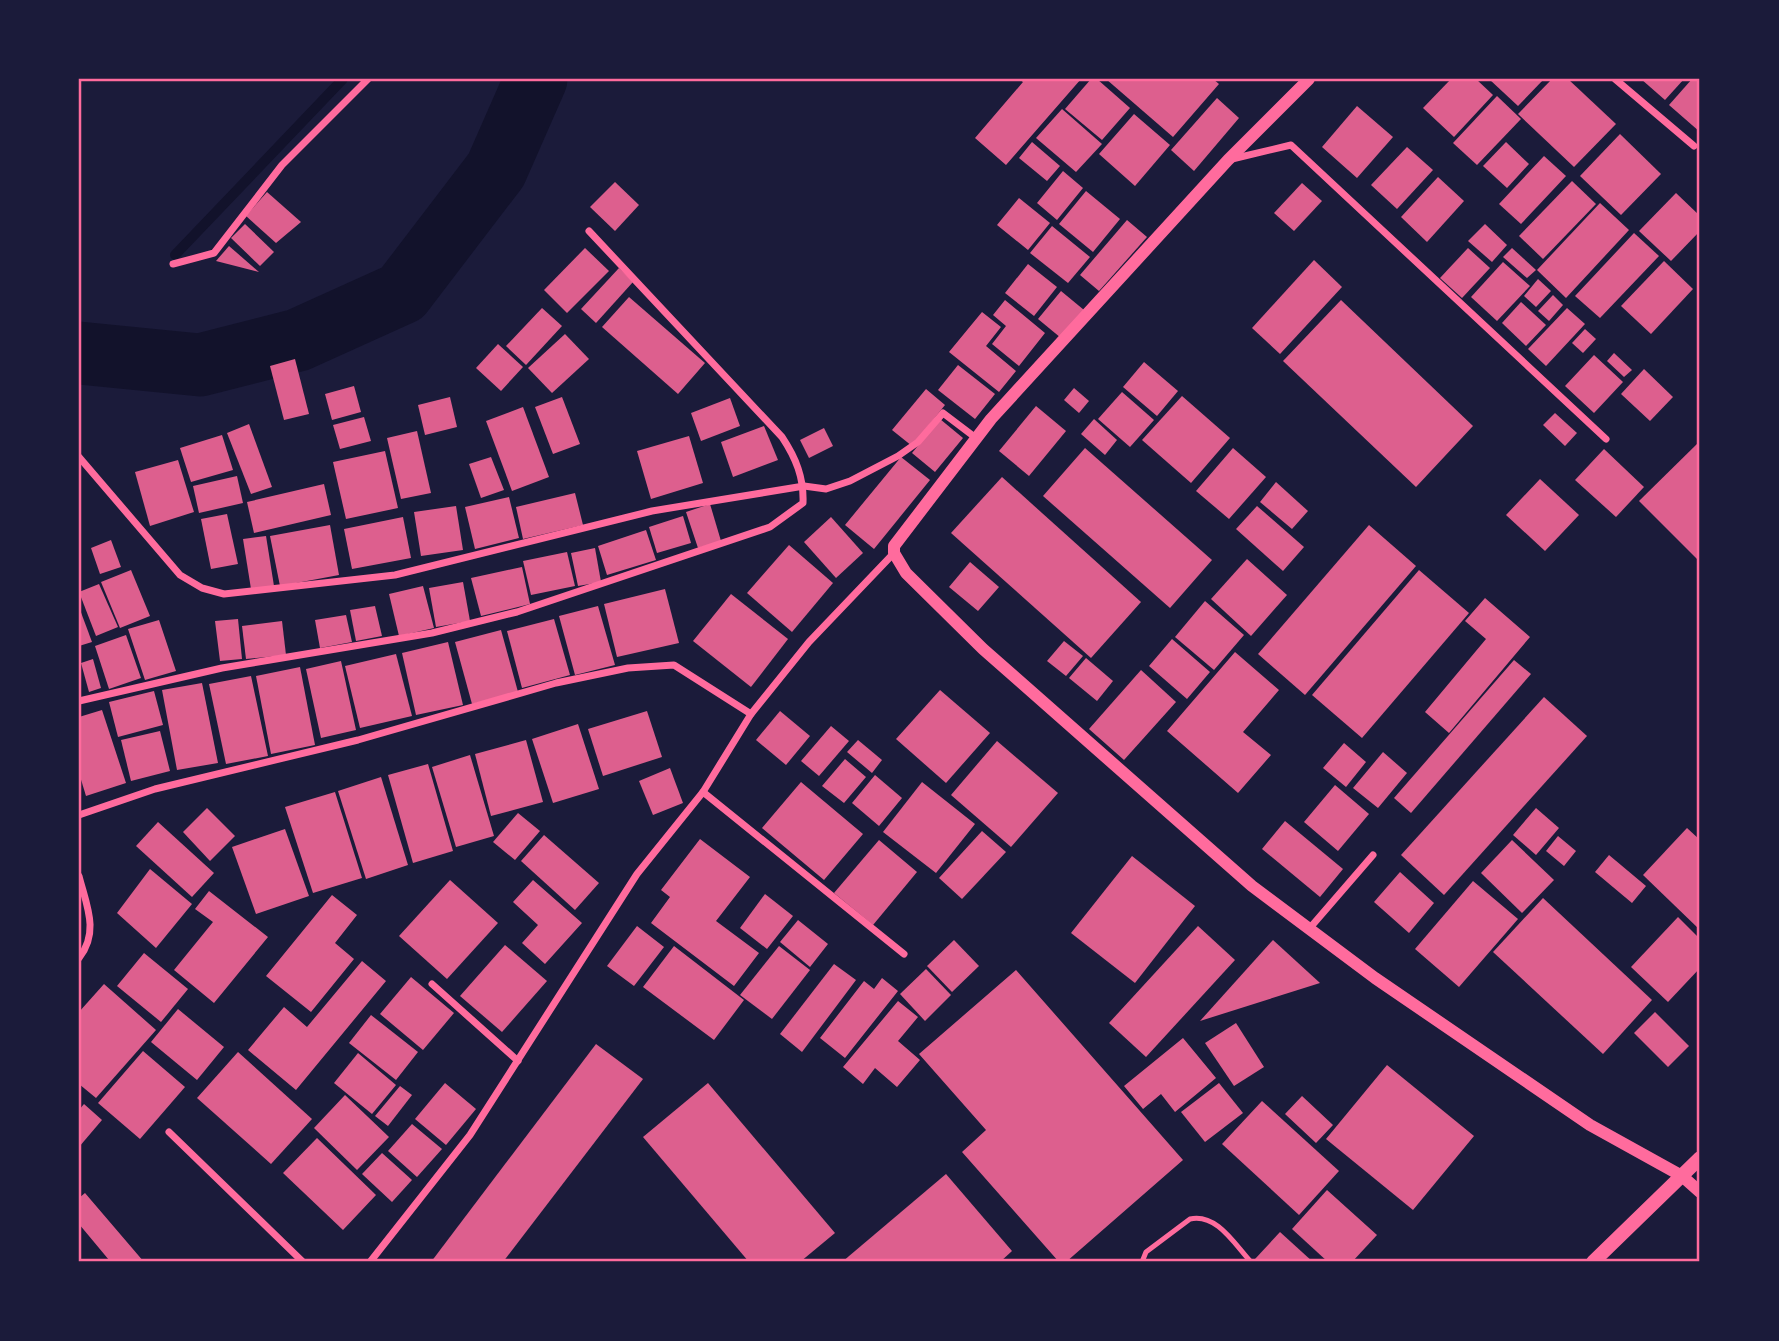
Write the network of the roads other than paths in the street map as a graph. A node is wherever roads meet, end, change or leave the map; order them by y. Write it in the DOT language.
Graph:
graph roads {
  1 [pos="368,79"];
  2 [pos="1309,79"];
  3 [pos="1615,79"];
  4 [pos="1694,146"];
  5 [pos="1228,160"];
  6 [pos="589,231"];
  7 [pos="173,264"];
  8 [pos="976,438"];
  9 [pos="1606,439"];
  10 [pos="79,457"];
  11 [pos="804,486"];
  12 [pos="894,553"];
  13 [pos="79,701"];
  14 [pos="751,714"];
  15 [pos="704,792"];
  16 [pos="79,815"];
  17 [pos="1373,855"];
  18 [pos="79,876"];
  19 [pos="1309,929"];
  20 [pos="904,954"];
  21 [pos="79,958"];
  22 [pos="432,984"];
  23 [pos="518,1061"];
  24 [pos="169,1132"];
  25 [pos="1700,1158"];
  26 [pos="1682,1176"];
  27 [pos="1700,1192"];
  28 [pos="303,1262"];
  29 [pos="370,1262"];
  30 [pos="1142,1262"];
  31 [pos="1251,1262"];
  32 [pos="1593,1262"];
  1 -- 7 [label="street"];
  2 -- 5 [label="street"];
  3 -- 4 [label="street"];
  5 -- 8 [label="street"];
  5 -- 9 [label="street"];
  6 -- 11 [label="street"];
  8 -- 11 [label="street"];
  8 -- 12 [label="street"];
  10 -- 11 [label="street"];
  11 -- 13 [label="street"];
  12 -- 14 [label="street"];
  12 -- 19 [label="street"];
  14 -- 15 [label="street"];
  14 -- 16 [label="street"];
  15 -- 20 [label="street"];
  15 -- 23 [label="street"];
  17 -- 19 [label="street"];
  18 -- 21 [label="street"];
  19 -- 26 [label="street"];
  22 -- 23 [label="street"];
  23 -- 29 [label="street"];
  24 -- 28 [label="street"];
  25 -- 26 [label="main road"];
  26 -- 27 [label="street"];
  26 -- 32 [label="main road"];
  30 -- 31 [label="lane"];
}
